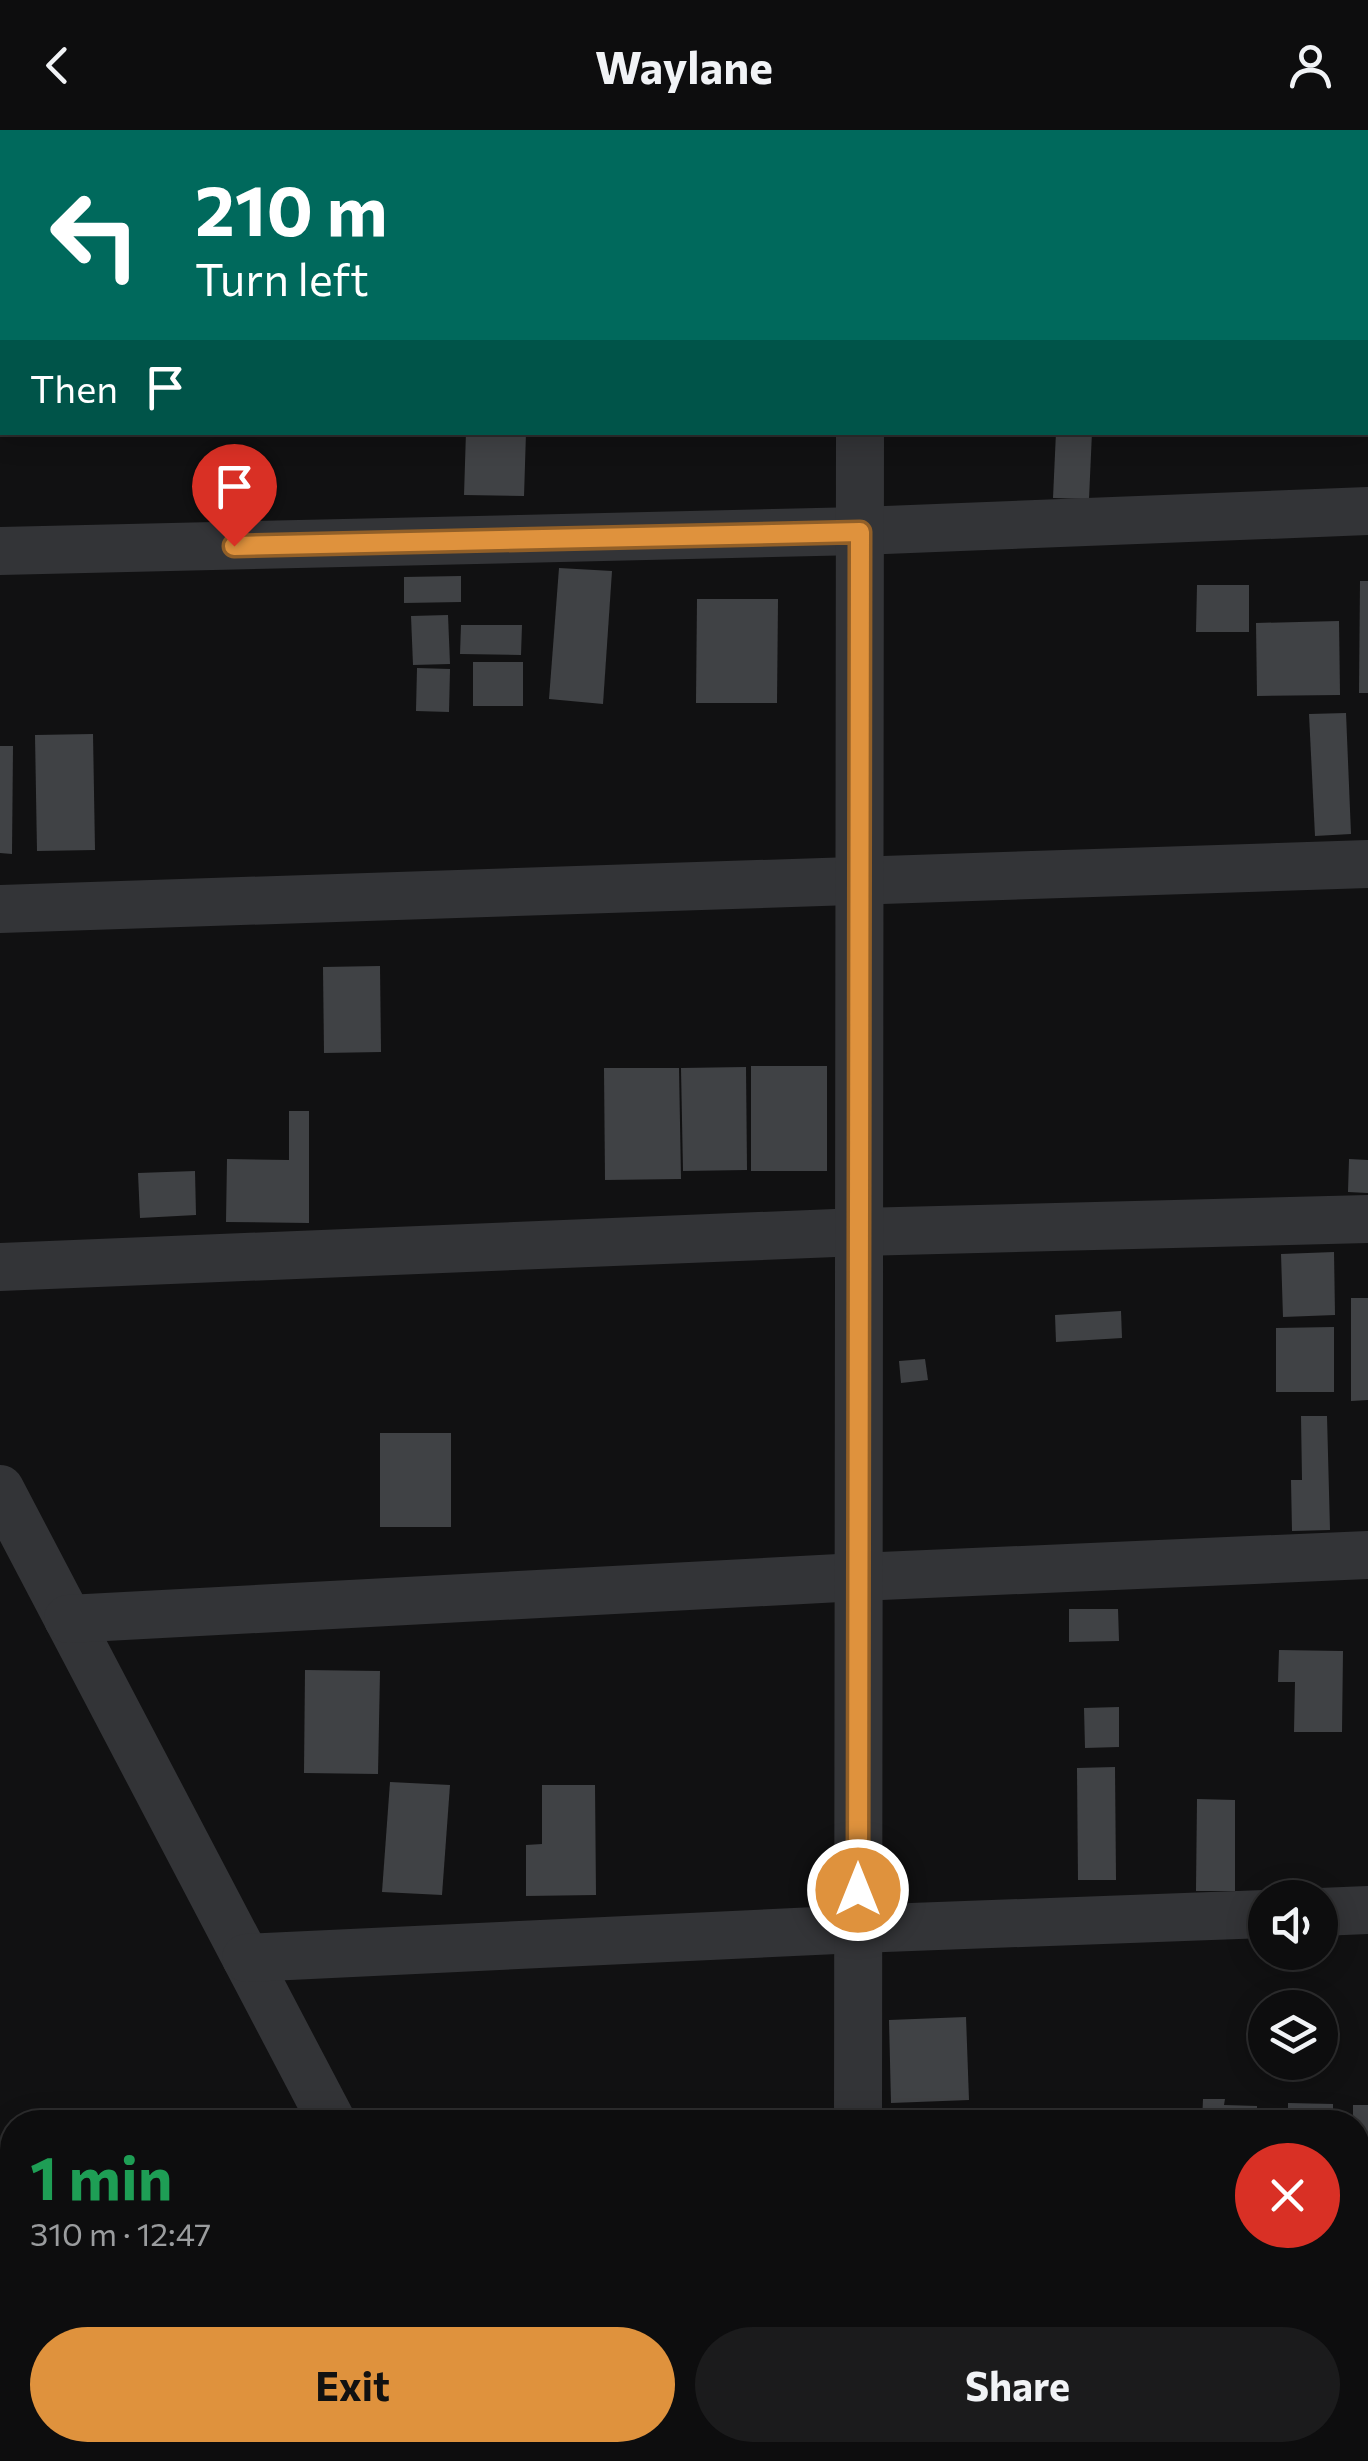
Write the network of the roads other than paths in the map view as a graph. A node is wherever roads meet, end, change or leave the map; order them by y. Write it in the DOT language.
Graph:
graph roads {
  1 [pos="860,435"];
  2 [pos="1368,511"];
  3 [pos="860,532"];
  4 [pos="0,551"];
  5 [pos="1368,864"];
  6 [pos="859,880"];
  7 [pos="0,909"];
  8 [pos="1368,1219"];
  9 [pos="859,1232"];
  10 [pos="0,1267"];
  11 [pos="0,1489"];
  12 [pos="1368,1554"];
  13 [pos="858,1577"];
  14 [pos="68,1619"];
  15 [pos="1368,1910"];
  16 [pos="1338,1911"];
  17 [pos="1248,1915"];
  18 [pos="858,1930"];
  19 [pos="246,1958"];
  20 [pos="326,2110"];
  21 [pos="858,2110"];
  1 -- 3 [label="street"];
  2 -- 3 [label="street"];
  3 -- 4 [label="street"];
  3 -- 6 [label="street"];
  5 -- 6 [label="street"];
  6 -- 7 [label="street"];
  6 -- 9 [label="street"];
  8 -- 9 [label="street"];
  9 -- 10 [label="street"];
  9 -- 13 [label="street"];
  11 -- 14 [label="street"];
  12 -- 13 [label="street"];
  13 -- 14 [label="street"];
  13 -- 18 [label="street"];
  14 -- 19 [label="street"];
  15 -- 16 [label="street"];
  17 -- 18 [label="street"];
  18 -- 19 [label="street"];
  18 -- 21 [label="street"];
  19 -- 20 [label="street"];
}
